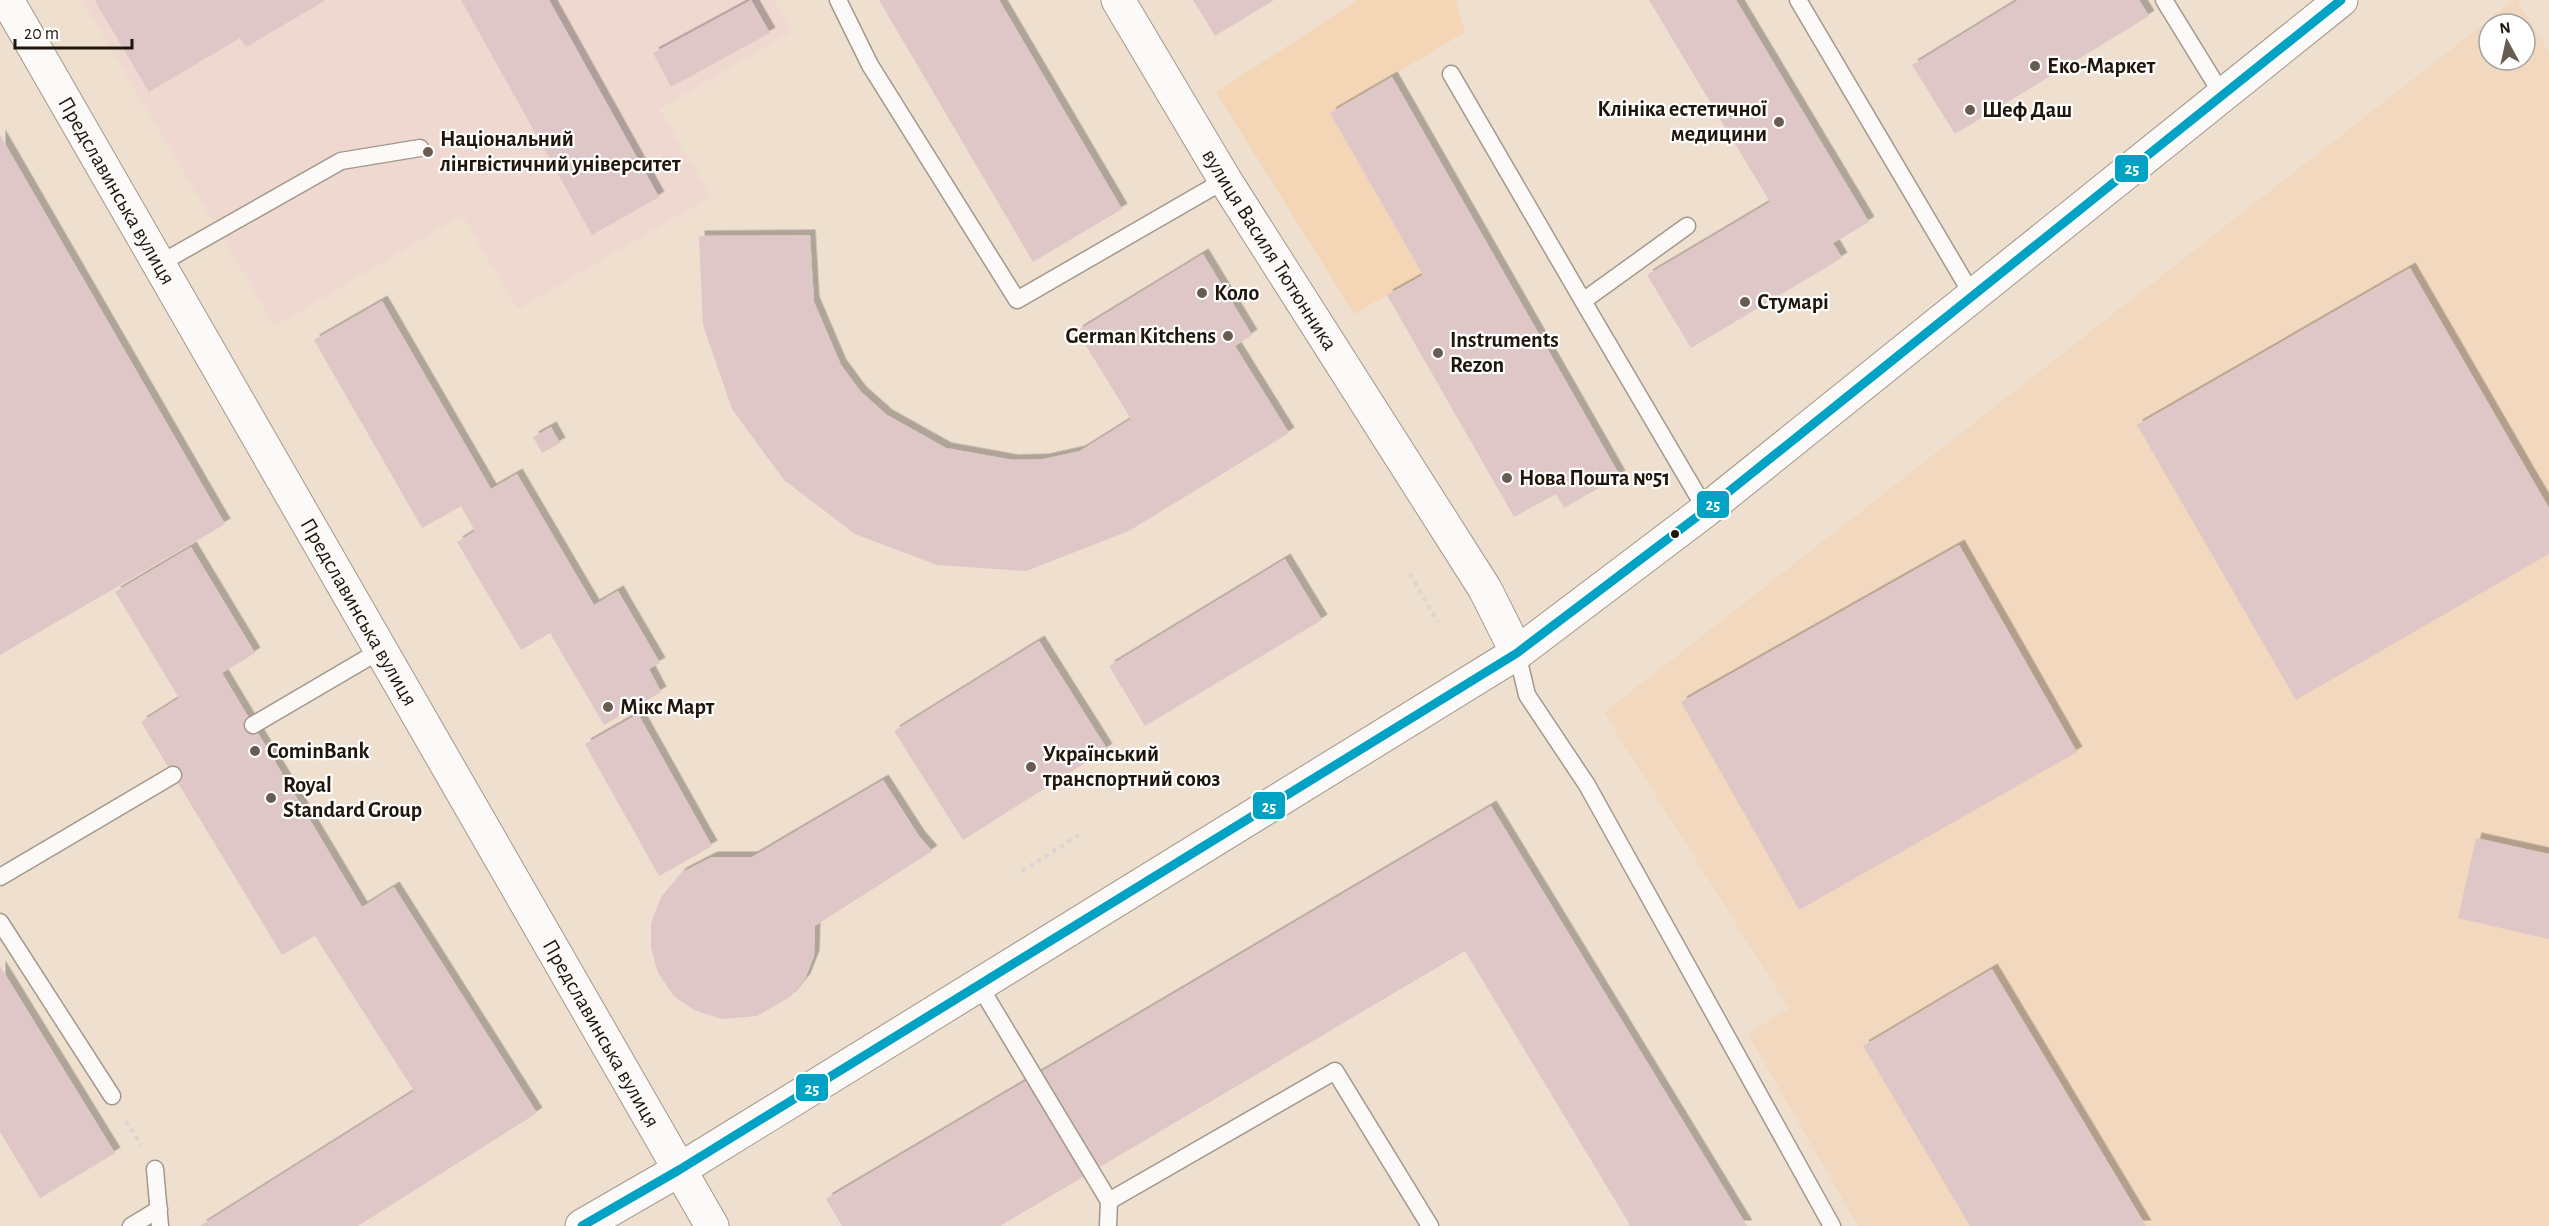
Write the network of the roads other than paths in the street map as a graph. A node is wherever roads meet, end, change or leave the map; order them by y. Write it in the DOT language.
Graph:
graph roads {
  1 [pos="8,0"];
  2 [pos="838,0"];
  3 [pos="1118,0"];
  4 [pos="1798,0"];
  5 [pos="2164,0"];
  6 [pos="2342,0"];
  7 [pos="1452,74"];
  8 [pos="2223,96"];
  9 [pos="420,148"];
  10 [pos="1224,180"];
  11 [pos="1687,226"];
  12 [pos="159,264"];
  13 [pos="1973,296"];
  14 [pos="1583,302"];
  15 [pos="1706,510"];
  16 [pos="381,650"];
  17 [pos="1517,653"];
  18 [pos="253,725"];
  19 [pos="173,775"];
  20 [pos="0,877"];
  21 [pos="0,921"];
  22 [pos="979,985"];
  23 [pos="112,1096"];
  24 [pos="155,1169"];
  25 [pos="680,1170"];
  26 [pos="1109,1201"];
  27 [pos="160,1218"];
  28 [pos="131,1226"];
  29 [pos="582,1226"];
  30 [pos="712,1226"];
  31 [pos="1108,1226"];
  32 [pos="1430,1226"];
  33 [pos="1832,1226"];
  1 -- 12 [label="street, Предславинська вулиця"];
  2 -- 10 [label="lane"];
  3 -- 10 [label="street, вулиця Василя Тютюнника"];
  4 -- 13 [label="lane"];
  5 -- 8 [label="lane"];
  6 -- 8 [label="street"];
  7 -- 14 [label="lane"];
  8 -- 13 [label="street"];
  9 -- 12 [label="lane"];
  10 -- 17 [label="street, вулиця Василя Тютюнника"];
  11 -- 14 [label="lane"];
  12 -- 16 [label="street, Предславинська вулиця"];
  13 -- 15 [label="street"];
  14 -- 15 [label="lane"];
  15 -- 17 [label="street"];
  16 -- 18 [label="lane"];
  16 -- 25 [label="street, Предславинська вулиця"];
  17 -- 22 [label="street"];
  17 -- 33 [label="lane"];
  19 -- 20 [label="lane"];
  21 -- 23 [label="lane"];
  22 -- 25 [label="street"];
  22 -- 26 [label="lane"];
  24 -- 27 [label="lane"];
  25 -- 29 [label="street"];
  25 -- 30 [label="street, Предславинська вулиця"];
  26 -- 31 [label="lane"];
  26 -- 32 [label="lane"];
  27 -- 28 [label="lane"];
}
